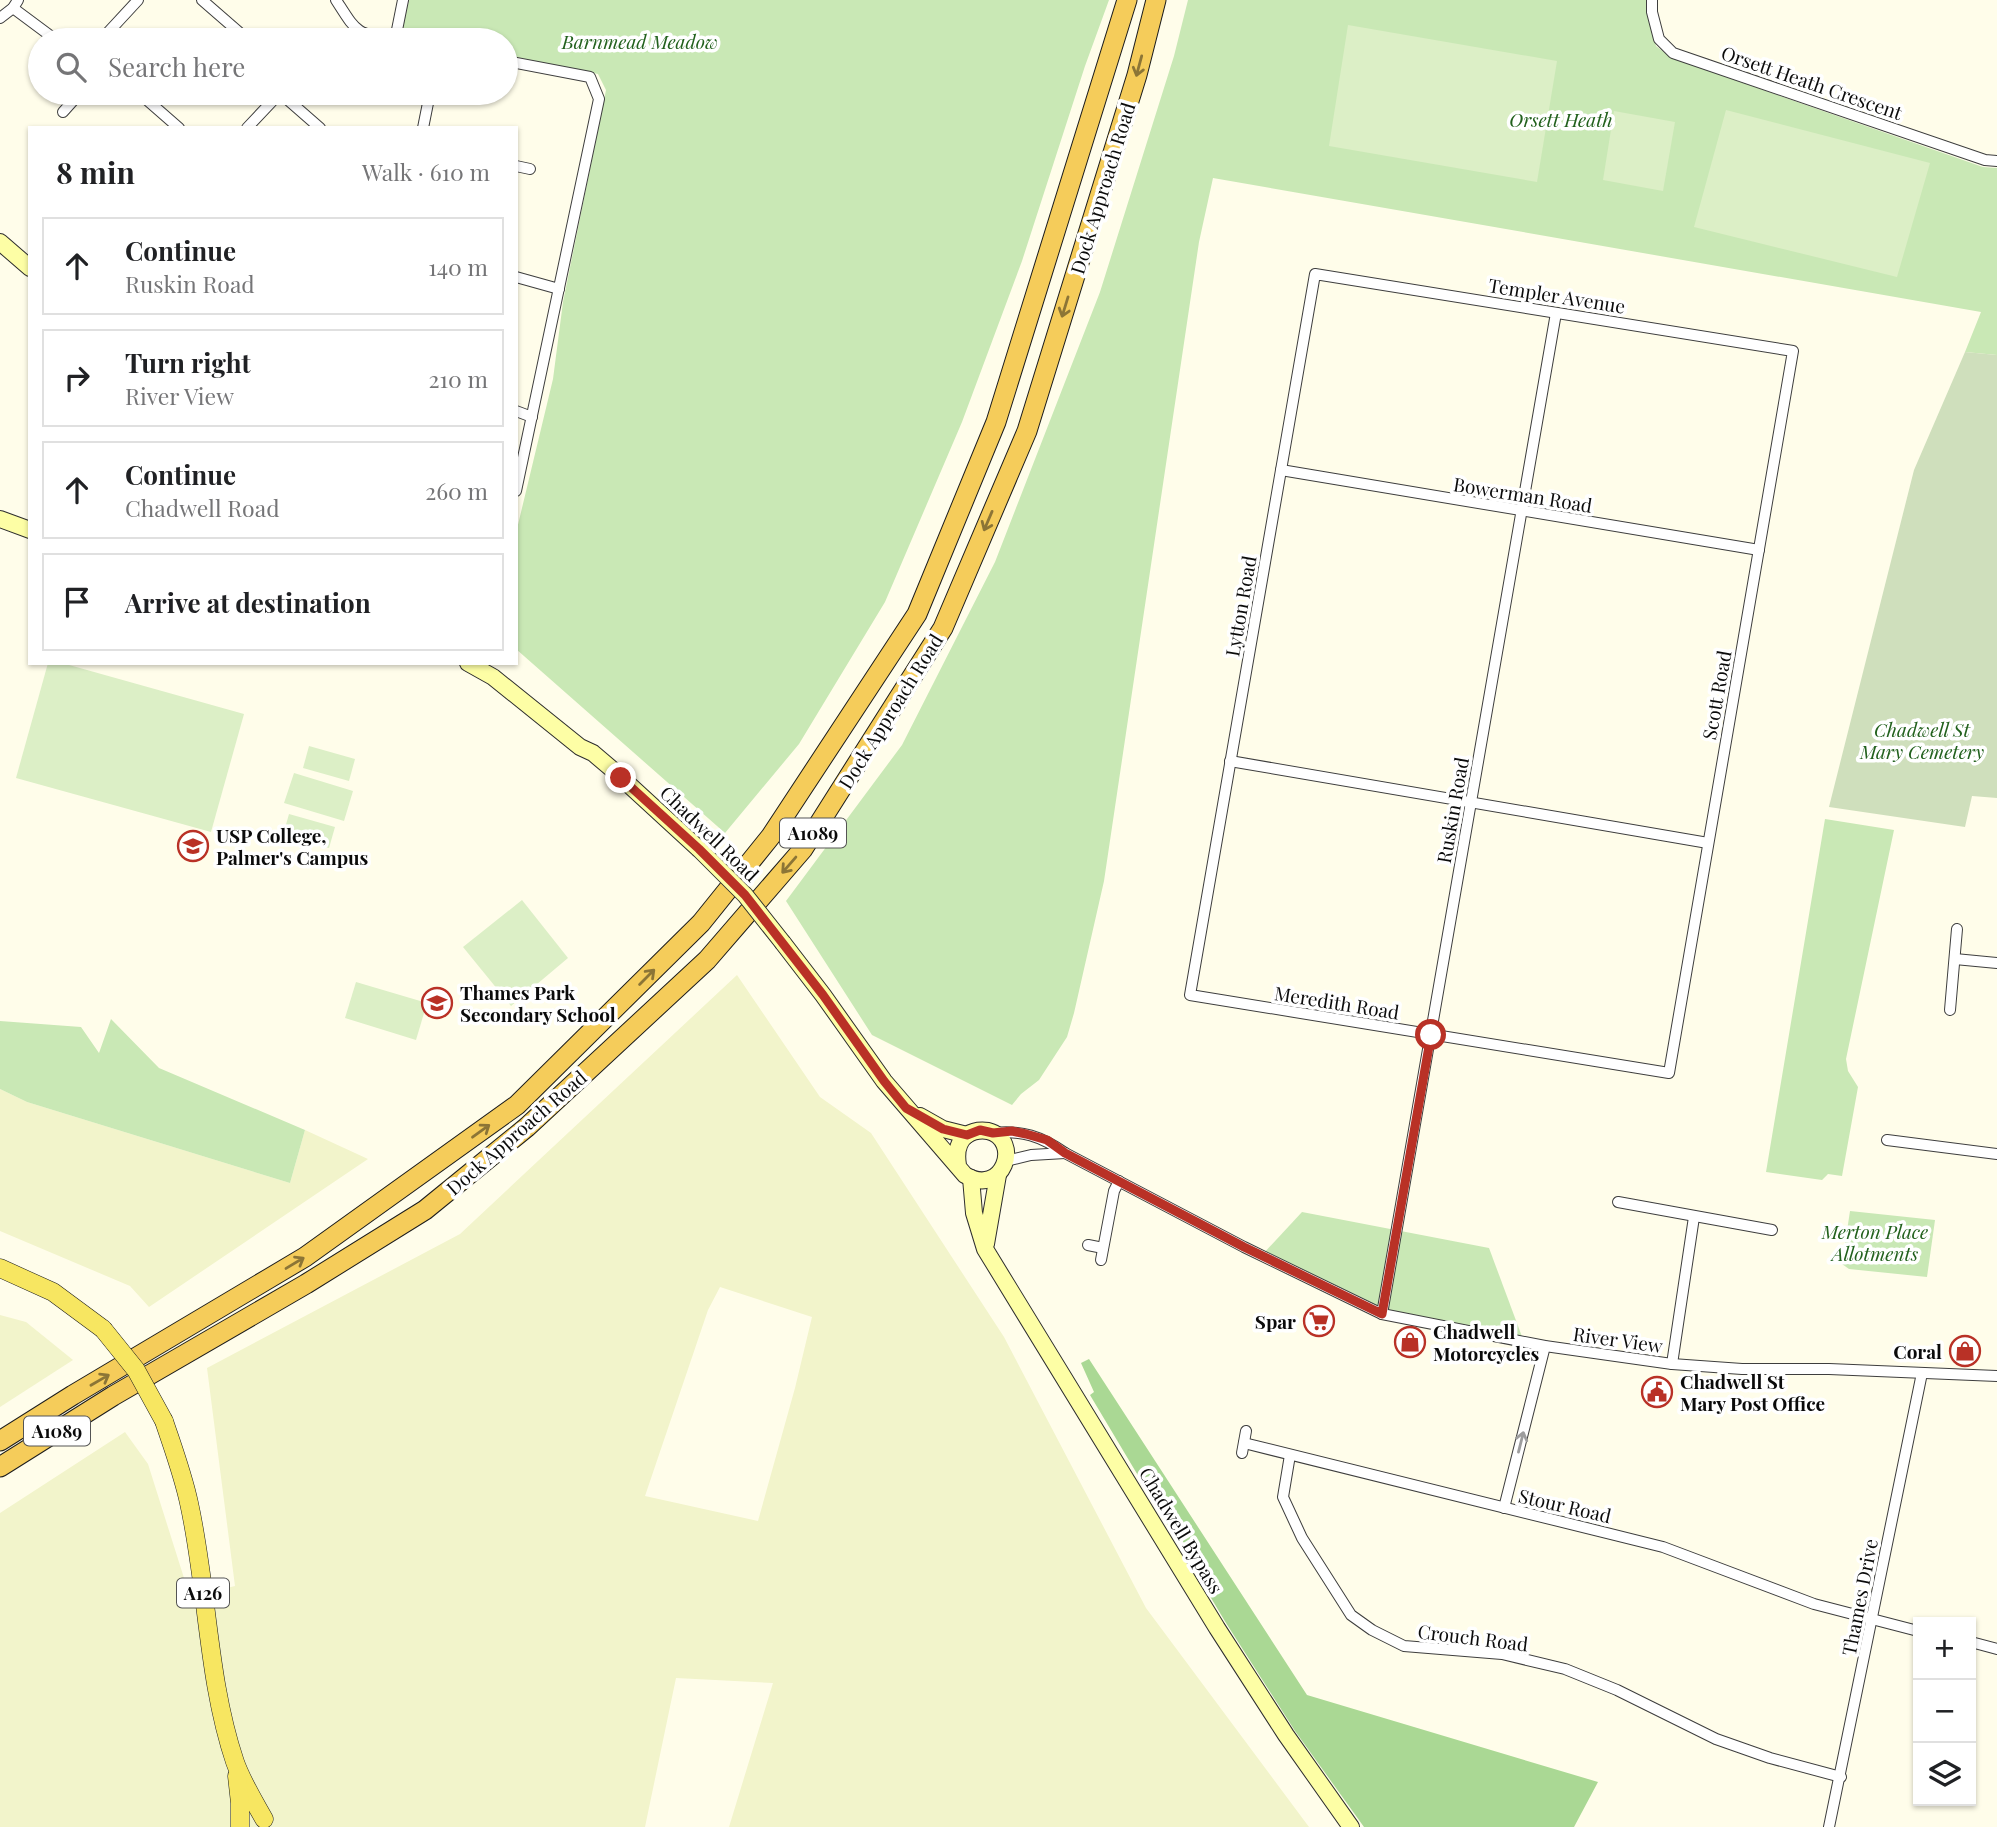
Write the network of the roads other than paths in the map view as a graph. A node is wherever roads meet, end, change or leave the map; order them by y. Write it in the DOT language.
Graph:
graph roads {
  1 [pos="138,0"];
  2 [pos="202,0"];
  3 [pos="336,0"];
  4 [pos="403,0"];
  5 [pos="1127,0"];
  6 [pos="1156,0"];
  7 [pos="1652,0"];
  8 [pos="16,4"];
  9 [pos="0,18"];
  10 [pos="43,28"];
  11 [pos="113,28"];
  12 [pos="234,28"];
  13 [pos="354,28"];
  14 [pos="397,28"];
  15 [pos="518,63"];
  16 [pos="70,105"];
  17 [pos="152,105"];
  18 [pos="269,105"];
  19 [pos="294,105"];
  20 [pos="428,105"];
  21 [pos="64,112"];
  22 [pos="176,126"];
  23 [pos="249,126"];
  24 [pos="318,126"];
  25 [pos="423,126"];
  26 [pos="1997,161"];
  27 [pos="518,166"];
  28 [pos="530,169"];
  29 [pos="0,242"];
  30 [pos="28,266"];
  31 [pos="1315,274"];
  32 [pos="518,278"];
  33 [pos="559,289"];
  34 [pos="1556,313"];
  35 [pos="1793,351"];
  36 [pos="518,412"];
  37 [pos="532,418"];
  38 [pos="1281,470"];
  39 [pos="518,482"];
  40 [pos="1521,512"];
  41 [pos="0,519"];
  42 [pos="28,529"];
  43 [pos="1759,550"];
  44 [pos="472,665"];
  45 [pos="1230,761"];
  46 [pos="1471,802"];
  47 [pos="1708,843"];
  48 [pos="1957,929"];
  49 [pos="1199,944"];
  50 [pos="1955,959"];
  51 [pos="1997,963"];
  52 [pos="1950,1010"];
  53 [pos="1431,1035"];
  54 [pos="1648,1069"];
  55 [pos="906,1108"];
  56 [pos="993,1133"];
  57 [pos="967,1135"];
  58 [pos="1887,1140"];
  59 [pos="1065,1153"];
  60 [pos="1997,1154"];
  61 [pos="958,1165"];
  62 [pos="1002,1168"];
  63 [pos="971,1178"];
  64 [pos="1119,1181"];
  65 [pos="1618,1202"];
  66 [pos="1694,1217"];
  67 [pos="1772,1230"];
  68 [pos="1088,1245"];
  69 [pos="1103,1248"];
  70 [pos="985,1249"];
  71 [pos="1101,1260"];
  72 [pos="0,1268"];
  73 [pos="1382,1314"];
  74 [pos="1545,1346"];
  75 [pos="1672,1364"];
  76 [pos="1922,1373"];
  77 [pos="1997,1377"];
  78 [pos="73,1395"];
  79 [pos="113,1396"];
  80 [pos="0,1430"];
  81 [pos="0,1441"];
  82 [pos="1244,1442"];
  83 [pos="1290,1455"];
  84 [pos="0,1466"];
  85 [pos="0,1477"];
  86 [pos="1504,1508"];
  87 [pos="1872,1620"];
  88 [pos="1913,1630"];
  89 [pos="1976,1643"];
  90 [pos="1997,1649"];
  91 [pos="236,1766"];
  92 [pos="1841,1777"];
  93 [pos="271,1823"];
  94 [pos="241,1827"];
  95 [pos="1351,1827"];
  96 [pos="1829,1827"];
  1 -- 11 [label="street"];
  2 -- 12 [label="street"];
  3 -- 13 [label="street"];
  4 -- 14 [label="street"];
  78 -- 5 [label="highway, Dock Approach Road / A1089, one-way"];
  6 -- 79 [label="highway, Dock Approach Road / A1089, one-way"];
  7 -- 26 [label="street, Orsett Heath Crescent"];
  8 -- 9 [label="street"];
  8 -- 10 [label="street"];
  15 -- 33 [label="street"];
  16 -- 21 [label="street"];
  17 -- 22 [label="street"];
  18 -- 23 [label="street"];
  19 -- 24 [label="street"];
  20 -- 25 [label="street"];
  27 -- 28 [label="street"];
  29 -- 30 [label="main road"];
  31 -- 34 [label="street, Templer Avenue"];
  31 -- 38 [label="street, Lytton Road"];
  32 -- 33 [label="street"];
  33 -- 37 [label="street"];
  34 -- 35 [label="street, Templer Avenue"];
  34 -- 40 [label="street, Ruskin Road"];
  35 -- 43 [label="street, Scott Road"];
  36 -- 37 [label="street"];
  37 -- 39 [label="street"];
  38 -- 40 [label="street, Bowerman Road"];
  38 -- 45 [label="street, Lytton Road"];
  40 -- 43 [label="street, Bowerman Road"];
  40 -- 46 [label="street, Ruskin Road"];
  41 -- 42 [label="main road"];
  43 -- 47 [label="street, Scott Road"];
  44 -- 55 [label="main road, Chadwell Road, bridge"];
  45 -- 46 [label="street"];
  45 -- 49 [label="street, Lytton Road"];
  46 -- 47 [label="street"];
  46 -- 53 [label="street, Ruskin Road"];
  47 -- 54 [label="street, Scott Road"];
  48 -- 50 [label="street"];
  49 -- 53 [label="street, Meredith Road"];
  50 -- 51 [label="street"];
  50 -- 52 [label="street"];
  53 -- 54 [label="street, Meredith Road"];
  53 -- 73 [label="street, Ruskin Road"];
  55 -- 57 [label="main road, Chadwell Road"];
  55 -- 61 [label="main road, Chadwell Road"];
  56 -- 57 [label="main road"];
  56 -- 59 [label="street, River View"];
  56 -- 62 [label="main road"];
  57 -- 61 [label="main road"];
  58 -- 60 [label="street"];
  59 -- 62 [label="street"];
  59 -- 64 [label="street, River View"];
  61 -- 63 [label="main road"];
  62 -- 63 [label="main road"];
  62 -- 70 [label="main road"];
  63 -- 70 [label="main road, Chadwell Bypass"];
  64 -- 69 [label="street"];
  64 -- 73 [label="street, River View"];
  65 -- 66 [label="street"];
  66 -- 67 [label="street"];
  66 -- 75 [label="street"];
  68 -- 69 [label="street"];
  69 -- 71 [label="street"];
  70 -- 95 [label="main road, Chadwell Bypass"];
  72 -- 91 [label="main road, A126, bridge"];
  73 -- 74 [label="street, River View"];
  74 -- 75 [label="street, River View"];
  86 -- 74 [label="street, one-way"];
  75 -- 76 [label="street, River View"];
  76 -- 77 [label="street, River View"];
  76 -- 87 [label="street, Thames Drive"];
  78 -- 80 [label="highway"];
  78 -- 81 [label="highway, Dock Approach Road / A1089"];
  79 -- 84 [label="highway, Dock Approach Road / A1089"];
  79 -- 85 [label="highway"];
  82 -- 83 [label="street, Stour Road"];
  83 -- 86 [label="street, Stour Road"];
  83 -- 92 [label="street, Crouch Road"];
  86 -- 87 [label="street, Stour Road"];
  87 -- 88 [label="street, Stour Road"];
  87 -- 92 [label="street, Thames Drive"];
  89 -- 90 [label="street"];
  91 -- 93 [label="main road, A126"];
  91 -- 94 [label="main road, A126"];
  92 -- 96 [label="street, Thames Drive"];
  93 -- 94 [label="main road"];
}
